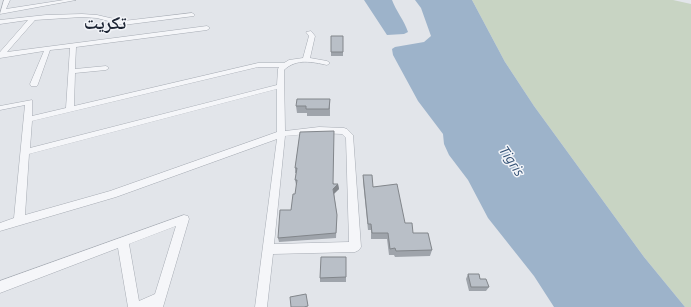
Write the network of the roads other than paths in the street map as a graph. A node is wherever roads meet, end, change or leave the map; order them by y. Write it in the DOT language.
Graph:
graph roads {
  1 [pos="7,0"];
  2 [pos="71,0"];
  3 [pos="1,12"];
  4 [pos="192,15"];
  5 [pos="68,16"];
  6 [pos="33,18"];
  7 [pos="0,22"];
  8 [pos="207,28"];
  9 [pos="309,32"];
  10 [pos="72,46"];
  11 [pos="48,48"];
  12 [pos="0,55"];
  13 [pos="306,59"];
  14 [pos="327,62"];
  15 [pos="285,65"];
  16 [pos="106,68"];
  17 [pos="71,71"];
  18 [pos="34,84"];
  19 [pos="281,86"];
  20 [pos="0,108"];
  21 [pos="70,109"];
  22 [pos="28,119"];
  23 [pos="281,134"];
  24 [pos="25,152"];
  25 [pos="19,222"];
  26 [pos="0,228"];
  27 [pos="123,241"];
  28 [pos="269,249"];
  29 [pos="0,287"];
  30 [pos="158,302"];
  31 [pos="134,307"];
  32 [pos="139,307"];
  33 [pos="261,307"];
  1 -- 3 [label="street"];
  2 -- 3 [label="street"];
  2 -- 5 [label="street"];
  4 -- 5 [label="street"];
  5 -- 6 [label="street"];
  6 -- 7 [label="street"];
  6 -- 12 [label="street"];
  8 -- 10 [label="street"];
  9 -- 13 [label="street"];
  10 -- 11 [label="street"];
  10 -- 17 [label="street"];
  11 -- 12 [label="street"];
  11 -- 18 [label="street"];
  13 -- 14 [label="street"];
  13 -- 15 [label="street"];
  15 -- 19 [label="street"];
  15 -- 21 [label="street"];
  16 -- 17 [label="street"];
  17 -- 21 [label="street"];
  19 -- 23 [label="street"];
  19 -- 24 [label="street"];
  20 -- 22 [label="street"];
  21 -- 22 [label="street"];
  22 -- 24 [label="street"];
  23 -- 25 [label="street"];
  23 -- 28 [label="street"];
  23 -- 28 [label="street"];
  24 -- 25 [label="street"];
  25 -- 26 [label="street"];
  27 -- 29 [label="street"];
  27 -- 30 [label="street"];
  27 -- 31 [label="street"];
  28 -- 33 [label="street"];
  30 -- 32 [label="street"];
}
